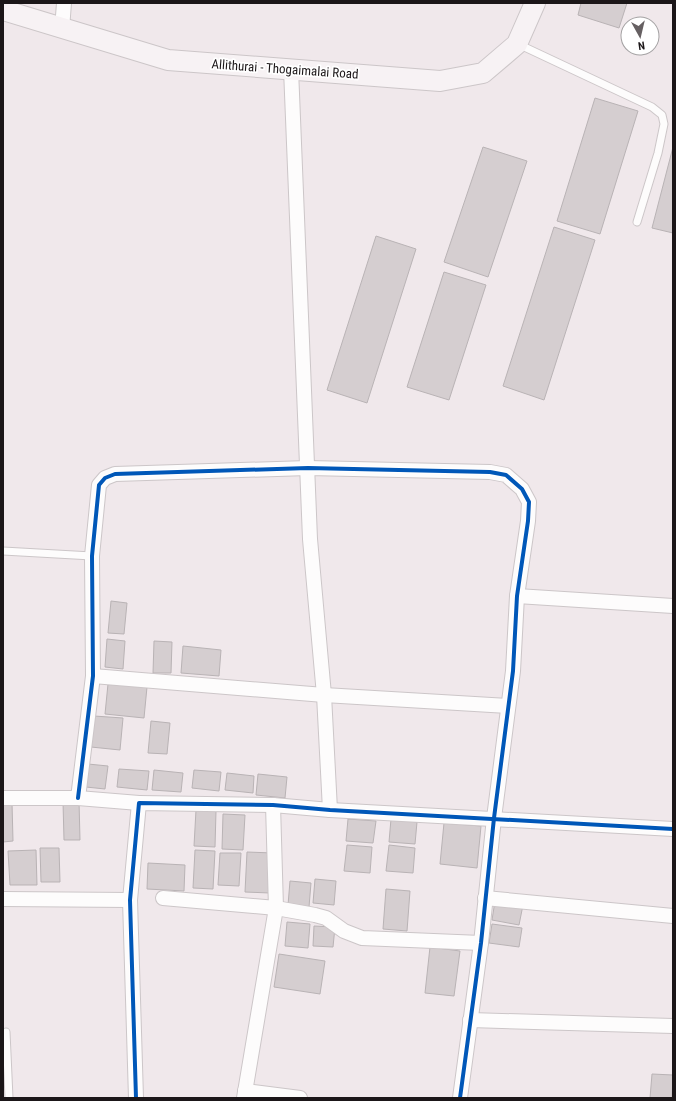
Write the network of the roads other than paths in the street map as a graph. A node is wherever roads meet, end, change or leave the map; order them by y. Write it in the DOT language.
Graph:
graph roads {
  1 [pos="64,3"];
  2 [pos="536,3"];
  3 [pos="3,10"];
  4 [pos="62,28"];
  5 [pos="517,44"];
  6 [pos="291,69"];
  7 [pos="638,222"];
  8 [pos="308,468"];
  9 [pos="3,551"];
  10 [pos="92,556"];
  11 [pos="517,596"];
  12 [pos="673,606"];
  13 [pos="93,676"];
  14 [pos="324,695"];
  15 [pos="508,706"];
  16 [pos="3,798"];
  17 [pos="78,798"];
  18 [pos="139,803"];
  19 [pos="273,805"];
  20 [pos="330,810"];
  21 [pos="494,818"];
  22 [pos="673,828"];
  23 [pos="163,898"];
  24 [pos="485,898"];
  25 [pos="3,899"];
  26 [pos="130,900"];
  27 [pos="276,908"];
  28 [pos="673,916"];
  29 [pos="481,943"];
  30 [pos="470,1020"];
  31 [pos="673,1026"];
  32 [pos="6,1032"];
  33 [pos="245,1095"];
  34 [pos="9,1098"];
  35 [pos="136,1098"];
  36 [pos="300,1098"];
  37 [pos="460,1098"];
  1 -- 4 [label="street"];
  2 -- 5 [label="main road, Allithurai - Thogaimalai Road"];
  3 -- 4 [label="main road, Allithurai - Thogaimalai Road"];
  4 -- 6 [label="main road, Allithurai - Thogaimalai Road"];
  5 -- 6 [label="main road, Allithurai - Thogaimalai Road"];
  5 -- 7 [label="lane"];
  6 -- 8 [label="street"];
  8 -- 10 [label="street"];
  8 -- 11 [label="street"];
  8 -- 14 [label="street"];
  9 -- 10 [label="lane"];
  10 -- 13 [label="street"];
  11 -- 12 [label="street"];
  11 -- 15 [label="street"];
  13 -- 14 [label="street"];
  13 -- 17 [label="street"];
  14 -- 15 [label="street"];
  14 -- 20 [label="street"];
  15 -- 21 [label="street"];
  16 -- 17 [label="street"];
  17 -- 18 [label="street"];
  18 -- 19 [label="street"];
  18 -- 26 [label="street"];
  19 -- 20 [label="street"];
  19 -- 27 [label="street"];
  20 -- 21 [label="street"];
  21 -- 22 [label="street"];
  21 -- 24 [label="street"];
  23 -- 27 [label="street"];
  24 -- 28 [label="street"];
  24 -- 29 [label="street"];
  25 -- 26 [label="street"];
  26 -- 35 [label="street"];
  27 -- 29 [label="street"];
  27 -- 33 [label="street"];
  29 -- 30 [label="street"];
  30 -- 31 [label="street"];
  30 -- 37 [label="street"];
  32 -- 34 [label="lane"];
  33 -- 36 [label="street"];
}
